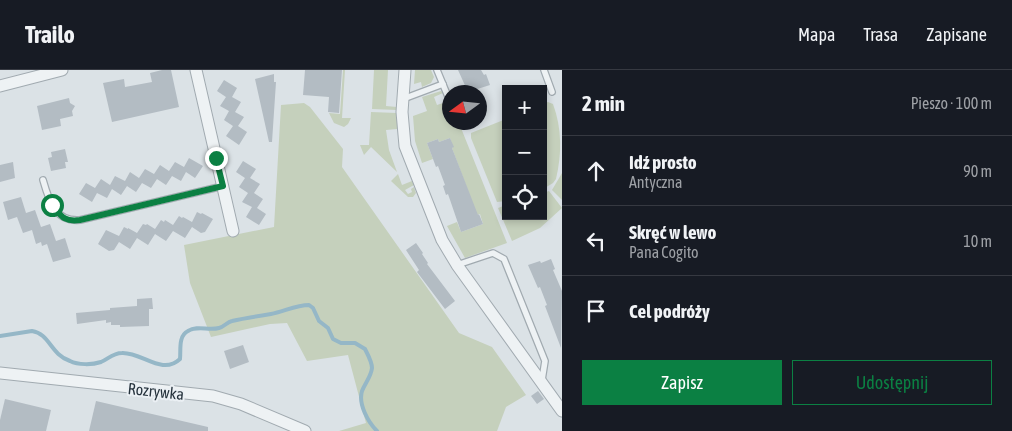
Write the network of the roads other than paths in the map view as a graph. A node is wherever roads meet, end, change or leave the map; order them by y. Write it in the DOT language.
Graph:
graph roads {
  1 [pos="62,70"];
  2 [pos="196,70"];
  3 [pos="405,70"];
  4 [pos="437,70"];
  5 [pos="544,70"];
  6 [pos="443,84"];
  7 [pos="0,86"];
  8 [pos="552,92"];
  9 [pos="403,99"];
  10 [pos="43,180"];
  11 [pos="223,186"];
  12 [pos="233,231"];
  13 [pos="457,265"];
  14 [pos="0,374"];
  15 [pos="541,382"];
  16 [pos="562,411"];
  17 [pos="305,431"];
  1 -- 7 [label="street"];
  2 -- 11 [label="street"];
  3 -- 9 [label="street"];
  4 -- 6 [label="lane"];
  5 -- 8 [label="lane"];
  6 -- 9 [label="lane"];
  9 -- 13 [label="street"];
  10 -- 11 [label="lane"];
  11 -- 12 [label="street"];
  13 -- 15 [label="street"];
  13 -- 15 [label="lane"];
  14 -- 17 [label="street, Rozrywka"];
  15 -- 16 [label="street"];
}
